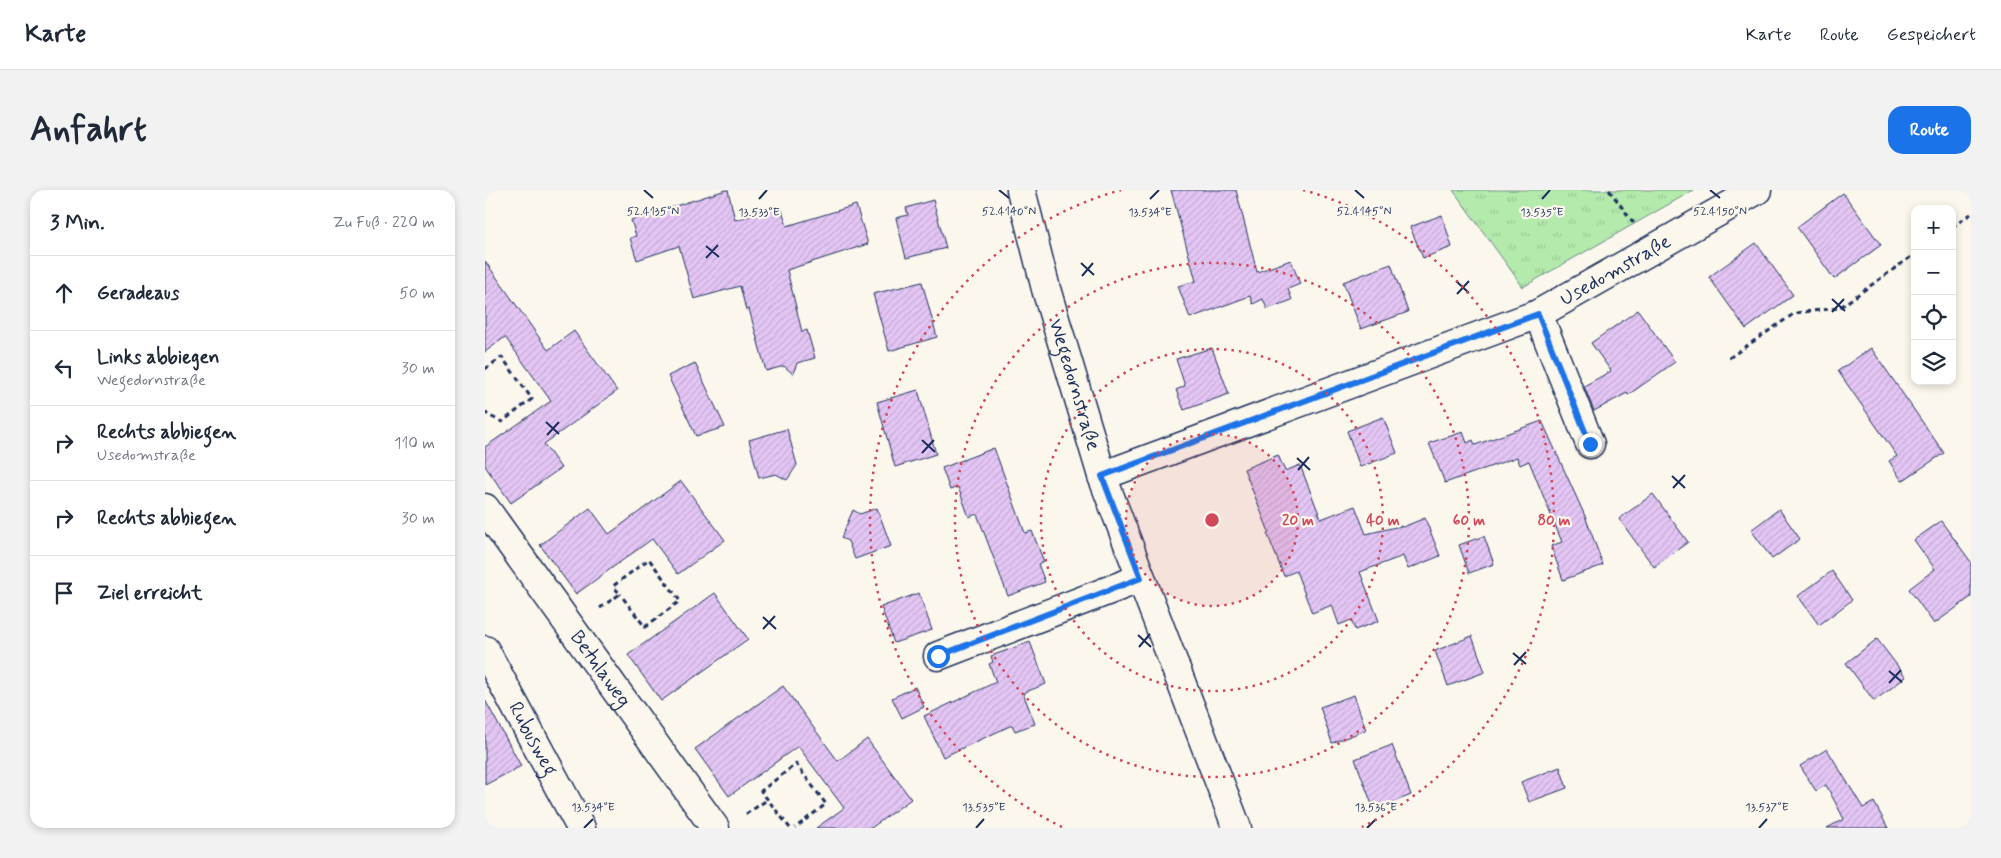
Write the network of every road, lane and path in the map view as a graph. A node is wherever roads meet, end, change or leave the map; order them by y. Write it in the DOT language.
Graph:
graph roads {
  1 [pos="1021,190"];
  2 [pos="1609,190"];
  3 [pos="1757,190"];
  4 [pos="1971,214"];
  5 [pos="1956,224"];
  6 [pos="1637,228"];
  7 [pos="1911,257"];
  8 [pos="1538,314"];
  9 [pos="1729,358"];
  10 [pos="485,370"];
  11 [pos="486,415"];
  12 [pos="1590,444"];
  13 [pos="1102,476"];
  14 [pos="485,508"];
  15 [pos="1141,578"];
  16 [pos="620,594"];
  17 [pos="600,608"];
  18 [pos="485,650"];
  19 [pos="938,656"];
  20 [pos="767,800"];
  21 [pos="746,814"];
  22 [pos="581,828"];
  23 [pos="715,828"];
  24 [pos="790,828"];
  25 [pos="795,828"];
  26 [pos="1237,828"];
  1 -- 13 [label="street, Wegedornstraße"];
  2 -- 6 [label="path"];
  3 -- 8 [label="street, Usedomstraße"];
  4 -- 5 [label="path"];
  7 -- 9 [label="path"];
  8 -- 12 [label="street"];
  8 -- 13 [label="street, Usedomstraße"];
  10 -- 11 [label="path"];
  13 -- 15 [label="street, Wegedornstraße"];
  14 -- 23 [label="street, Betulaweg"];
  15 -- 19 [label="street"];
  15 -- 26 [label="street, Wegedornstraße"];
  16 -- 16 [label="path"];
  16 -- 17 [label="path"];
  18 -- 22 [label="street, Rubusweg"];
  20 -- 21 [label="path"];
  20 -- 24 [label="path"];
  20 -- 25 [label="path"];
}
